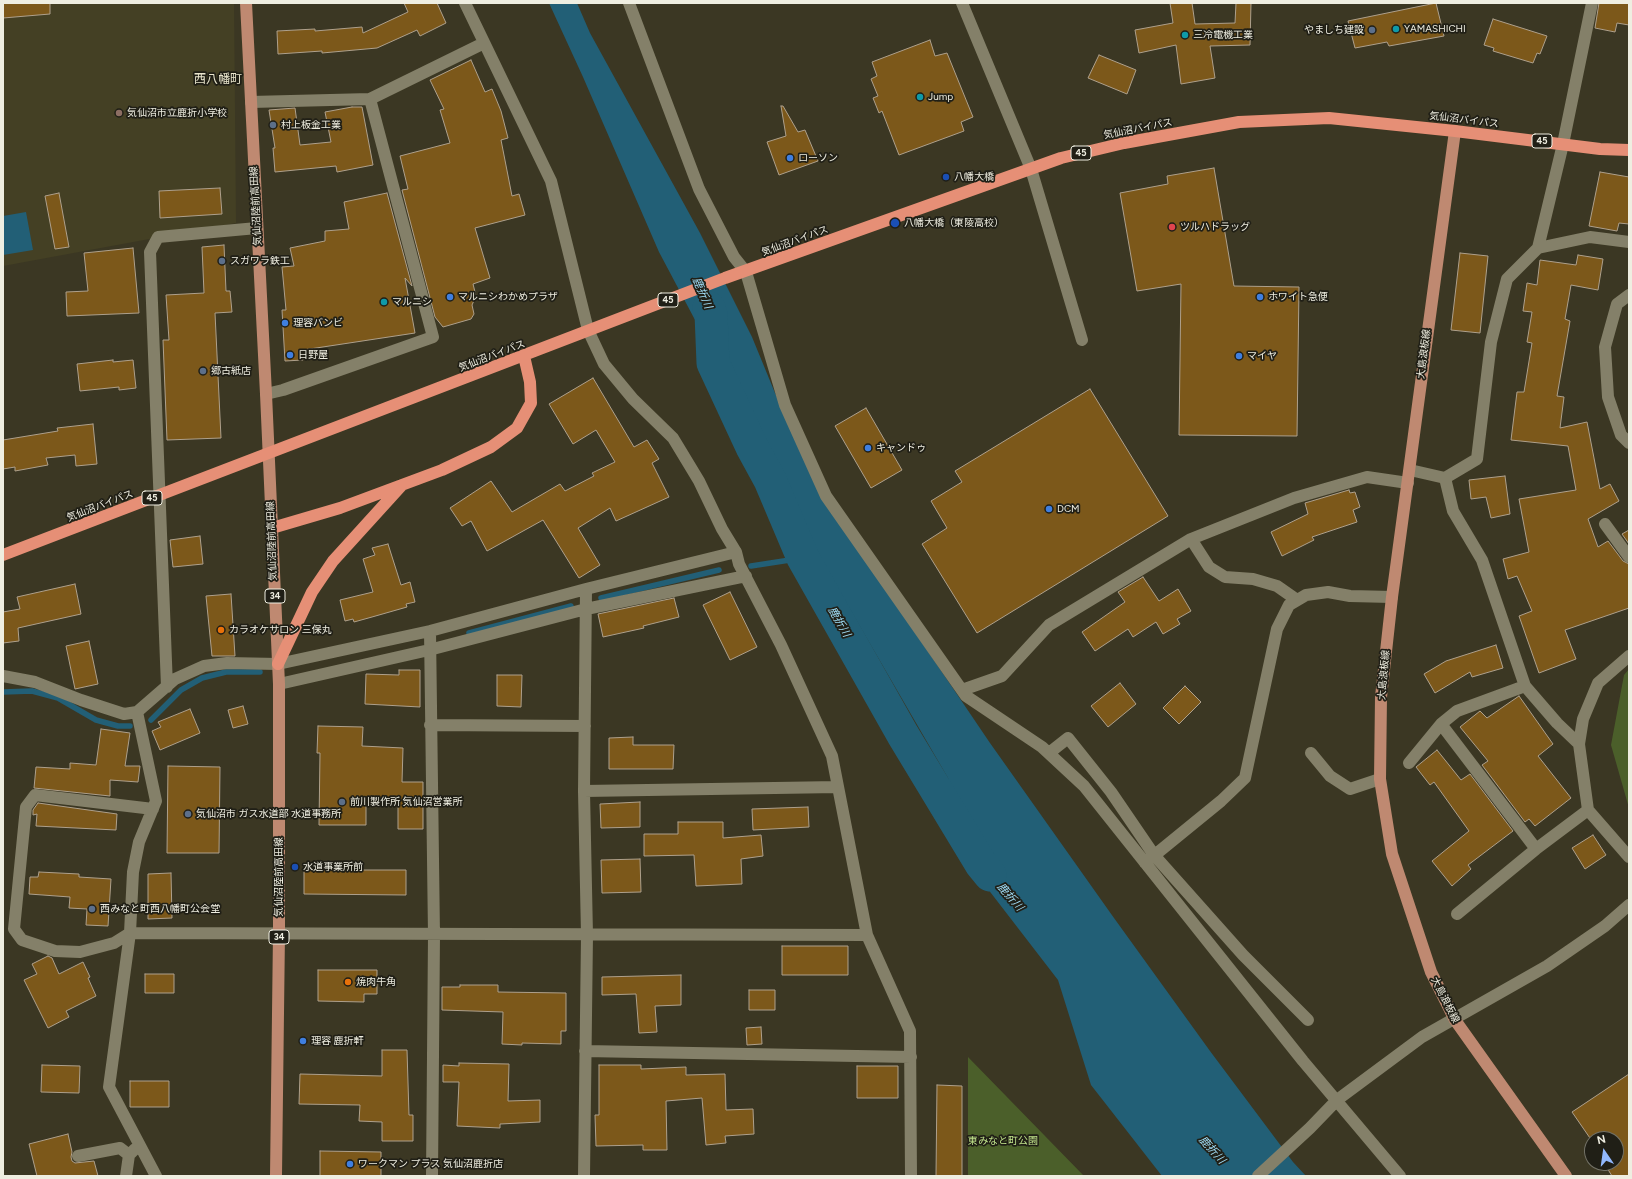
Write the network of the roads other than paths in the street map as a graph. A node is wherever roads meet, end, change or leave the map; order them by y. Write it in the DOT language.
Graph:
graph roads {
  1 [pos="246,3"];
  2 [pos="465,3"];
  3 [pos="629,3"];
  4 [pos="962,3"];
  5 [pos="1592,3"];
  6 [pos="484,43"];
  7 [pos="370,99"];
  8 [pos="251,102"];
  9 [pos="1455,131"];
  10 [pos="1562,144"];
  11 [pos="1629,150"];
  12 [pos="1031,169"];
  13 [pos="257,228"];
  14 [pos="1629,242"];
  15 [pos="1538,248"];
  16 [pos="746,272"];
  17 [pos="1629,295"];
  18 [pos="588,330"];
  19 [pos="1082,340"];
  20 [pos="524,356"];
  21 [pos="266,394"];
  22 [pos="1629,443"];
  23 [pos="1410,470"];
  24 [pos="1444,478"];
  25 [pos="404,483"];
  26 [pos="1408,483"];
  27 [pos="1605,524"];
  28 [pos="272,528"];
  29 [pos="1191,539"];
  30 [pos="736,552"];
  31 [pos="3,555"];
  32 [pos="1629,557"];
  33 [pos="746,576"];
  34 [pos="586,589"];
  35 [pos="1392,597"];
  36 [pos="1297,600"];
  37 [pos="586,609"];
  38 [pos="430,631"];
  39 [pos="429,650"];
  40 [pos="1629,656"];
  41 [pos="278,664"];
  42 [pos="3,676"];
  43 [pos="279,684"];
  44 [pos="1525,686"];
  45 [pos="167,687"];
  46 [pos="962,690"];
  47 [pos="137,712"];
  48 [pos="1442,724"];
  49 [pos="430,725"];
  50 [pos="585,726"];
  51 [pos="1579,744"];
  52 [pos="1049,753"];
  53 [pos="1311,753"];
  54 [pos="1409,764"];
  55 [pos="1380,779"];
  56 [pos="838,787"];
  57 [pos="584,791"];
  58 [pos="153,809"];
  59 [pos="1588,810"];
  60 [pos="1536,848"];
  61 [pos="1629,857"];
  62 [pos="1150,859"];
  63 [pos="1629,905"];
  64 [pos="1457,914"];
  65 [pos="279,932"];
  66 [pos="130,933"];
  67 [pos="434,935"];
  68 [pos="587,935"];
  69 [pos="867,935"];
  70 [pos="1308,1020"];
  71 [pos="1455,1020"];
  72 [pos="585,1051"];
  73 [pos="911,1057"];
  74 [pos="1337,1100"];
  75 [pos="140,1144"];
  76 [pos="129,1155"];
  77 [pos="78,1156"];
  78 [pos="126,1176"];
  79 [pos="156,1176"];
  80 [pos="276,1176"];
  81 [pos="432,1176"];
  82 [pos="584,1176"];
  83 [pos="910,1176"];
  84 [pos="1258,1176"];
  85 [pos="1400,1176"];
  86 [pos="1566,1176"];
  1 -- 8 [label="main road, 気仙沼陸前高田線 / 34"];
  2 -- 6 [label="street"];
  3 -- 16 [label="street"];
  4 -- 12 [label="street"];
  5 -- 10 [label="street"];
  6 -- 7 [label="street"];
  6 -- 18 [label="street"];
  7 -- 8 [label="street"];
  7 -- 21 [label="street"];
  8 -- 13 [label="main road, 気仙沼陸前高田線 / 34"];
  9 -- 10 [label="highway, 気仙沼バイパス / 45"];
  9 -- 12 [label="highway, 気仙沼バイパス / 45"];
  9 -- 23 [label="main road, 大島浪板線"];
  10 -- 11 [label="highway, 気仙沼バイパス / 45"];
  10 -- 15 [label="street"];
  12 -- 16 [label="highway, 気仙沼バイパス / 45"];
  12 -- 19 [label="street"];
  13 -- 21 [label="main road, 気仙沼陸前高田線 / 34"];
  13 -- 45 [label="street"];
  14 -- 15 [label="street"];
  15 -- 24 [label="street"];
  16 -- 18 [label="highway, 気仙沼バイパス / 45"];
  16 -- 46 [label="street"];
  17 -- 22 [label="street"];
  18 -- 20 [label="highway, 気仙沼バイパス / 45"];
  18 -- 30 [label="street"];
  20 -- 25 [label="highway"];
  20 -- 31 [label="highway, 気仙沼バイパス / 45"];
  21 -- 28 [label="main road, 気仙沼陸前高田線 / 34"];
  23 -- 24 [label="street"];
  23 -- 26 [label="main road, 大島浪板線"];
  24 -- 44 [label="street"];
  25 -- 28 [label="highway"];
  25 -- 41 [label="highway"];
  26 -- 29 [label="street"];
  26 -- 35 [label="main road, 大島浪板線"];
  27 -- 32 [label="street"];
  28 -- 41 [label="main road, 気仙沼陸前高田線 / 34"];
  29 -- 36 [label="street"];
  29 -- 46 [label="street"];
  30 -- 33 [label="street"];
  30 -- 34 [label="street"];
  33 -- 37 [label="street"];
  33 -- 56 [label="street"];
  34 -- 37 [label="street"];
  34 -- 38 [label="street"];
  35 -- 36 [label="street"];
  35 -- 55 [label="main road, 大島浪板線"];
  36 -- 62 [label="street"];
  37 -- 39 [label="street"];
  37 -- 50 [label="street"];
  38 -- 39 [label="street"];
  38 -- 41 [label="street"];
  39 -- 43 [label="street"];
  39 -- 49 [label="street"];
  40 -- 51 [label="street"];
  41 -- 43 [label="main road, 気仙沼陸前高田線 / 34"];
  41 -- 45 [label="street"];
  42 -- 47 [label="street"];
  43 -- 65 [label="main road, 気仙沼陸前高田線 / 34"];
  44 -- 48 [label="street"];
  44 -- 51 [label="street"];
  45 -- 47 [label="street"];
  46 -- 52 [label="street"];
  47 -- 58 [label="street"];
  48 -- 54 [label="street"];
  48 -- 60 [label="street"];
  49 -- 50 [label="street"];
  49 -- 67 [label="street"];
  50 -- 57 [label="street"];
  51 -- 59 [label="street"];
  52 -- 62 [label="street"];
  52 -- 62 [label="street"];
  53 -- 55 [label="street"];
  55 -- 71 [label="main road, 大島浪板線"];
  56 -- 57 [label="street"];
  56 -- 69 [label="street"];
  57 -- 68 [label="street"];
  58 -- 66 [label="street"];
  58 -- 66 [label="street"];
  59 -- 60 [label="street"];
  59 -- 61 [label="street"];
  60 -- 64 [label="street"];
  62 -- 70 [label="street"];
  62 -- 74 [label="street"];
  63 -- 71 [label="street"];
  65 -- 66 [label="street"];
  65 -- 67 [label="street"];
  65 -- 80 [label="main road, 気仙沼陸前高田線 / 34"];
  66 -- 75 [label="street"];
  67 -- 68 [label="street"];
  67 -- 81 [label="street"];
  68 -- 69 [label="street"];
  68 -- 72 [label="street"];
  69 -- 73 [label="street"];
  71 -- 74 [label="street"];
  71 -- 86 [label="main road, 大島浪板線"];
  72 -- 73 [label="street"];
  72 -- 82 [label="street"];
  73 -- 83 [label="street"];
  74 -- 84 [label="street"];
  74 -- 85 [label="street"];
  75 -- 76 [label="street"];
  75 -- 79 [label="street"];
  76 -- 77 [label="street"];
  76 -- 78 [label="street"];
}
